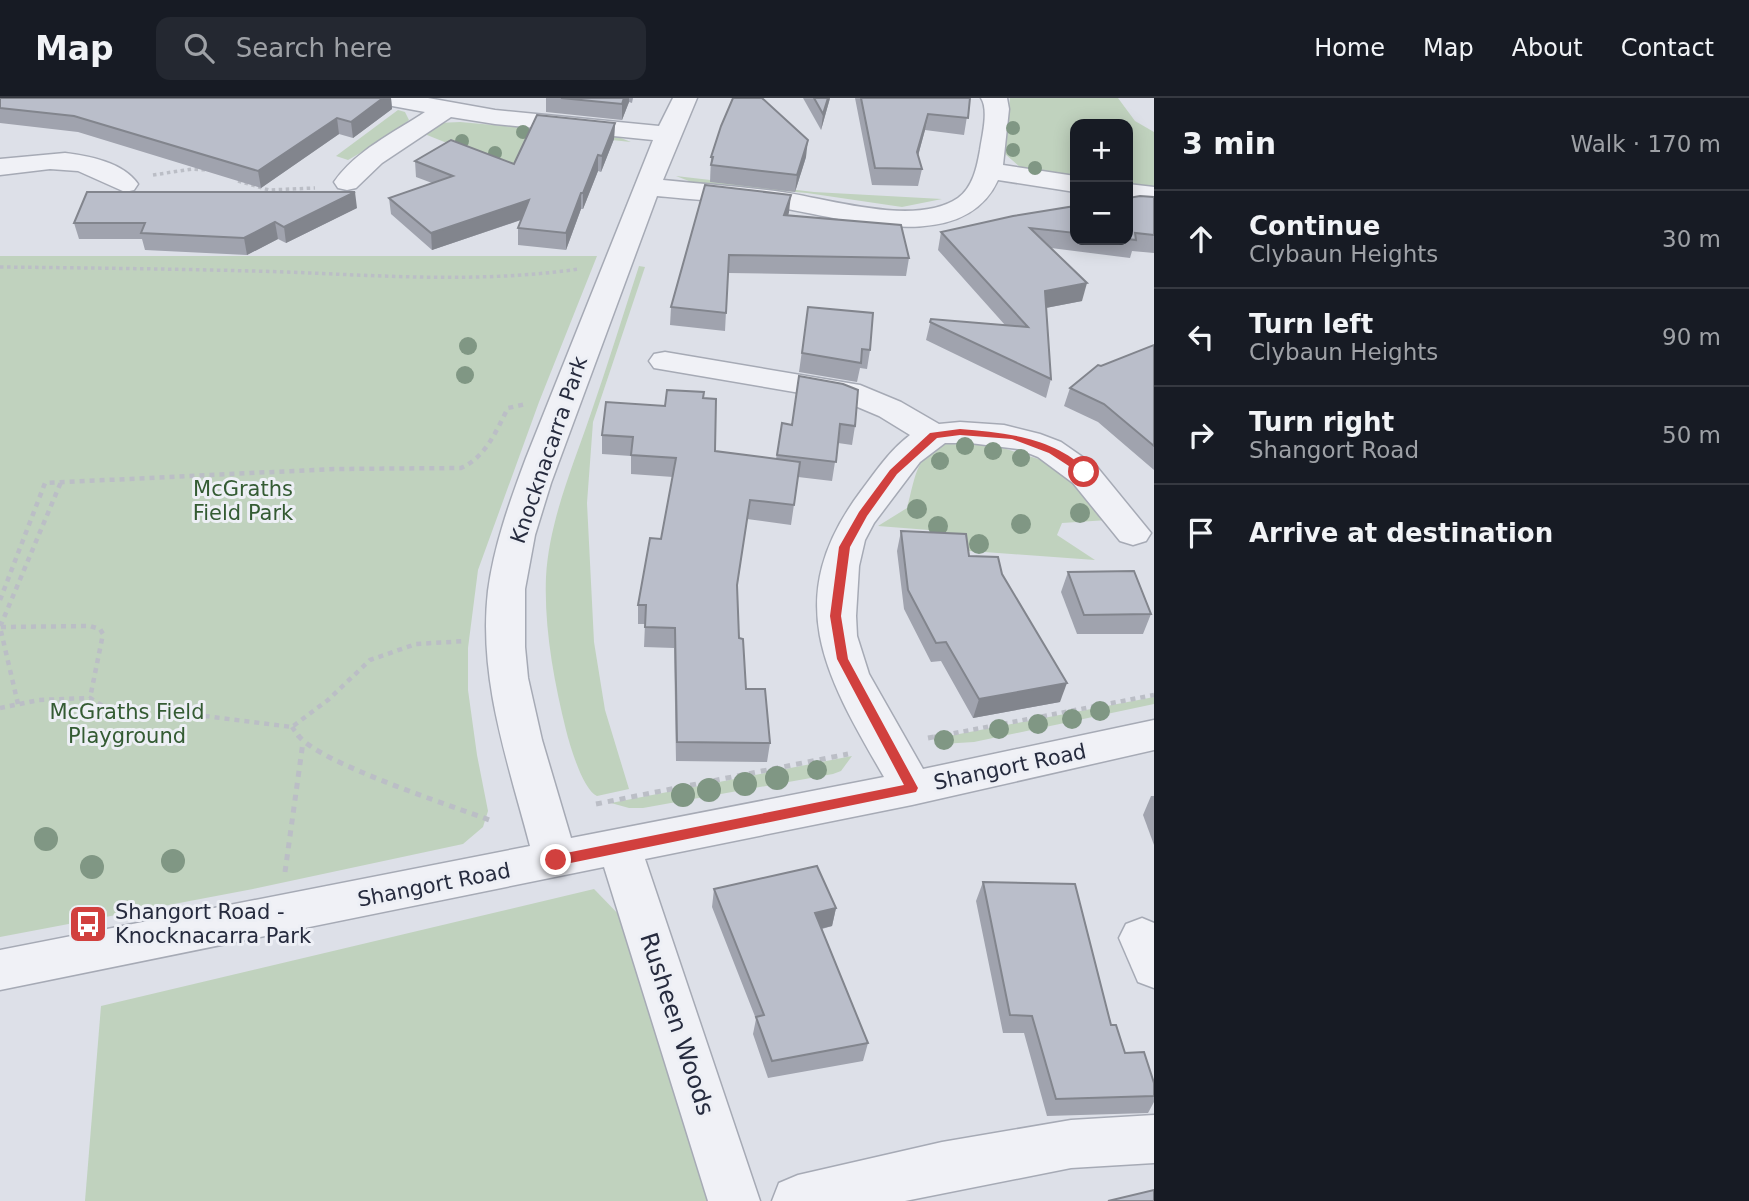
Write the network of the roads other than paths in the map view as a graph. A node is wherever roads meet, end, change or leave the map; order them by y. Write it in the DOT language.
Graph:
graph roads {
  1 [pos="385,98"];
  2 [pos="685,98"];
  3 [pos="993,98"];
  4 [pos="444,110"];
  5 [pos="668,134"];
  6 [pos="0,167"];
  7 [pos="989,171"];
  8 [pos="347,182"];
  9 [pos="1070,183"];
  10 [pos="125,184"];
  11 [pos="647,187"];
  12 [pos="1133,193"];
  13 [pos="1154,195"];
  14 [pos="665,360"];
  15 [pos="934,435"];
  16 [pos="1133,533"];
  17 [pos="1154,735"];
  18 [pos="912,788"];
  19 [pos="620,848"];
  20 [pos="556,860"];
  21 [pos="0,970"];
  22 [pos="1154,1139"];
  23 [pos="734,1201"];
  24 [pos="798,1201"];
  1 -- 4 [label="street"];
  2 -- 5 [label="street, Knocknacarra Park"];
  3 -- 7 [label="street"];
  4 -- 5 [label="street"];
  4 -- 8 [label="street"];
  5 -- 11 [label="street, Knocknacarra Park"];
  6 -- 10 [label="street"];
  7 -- 9 [label="street"];
  7 -- 11 [label="street"];
  11 -- 20 [label="street, Knocknacarra Park"];
  12 -- 13 [label="street"];
  14 -- 15 [label="street"];
  15 -- 16 [label="street"];
  15 -- 18 [label="street"];
  17 -- 18 [label="street, Shangort Road"];
  18 -- 19 [label="street, Shangort Road"];
  19 -- 20 [label="street, Shangort Road"];
  19 -- 23 [label="street, Rusheen Woods"];
  20 -- 21 [label="street, Shangort Road"];
  22 -- 24 [label="street"];
}
